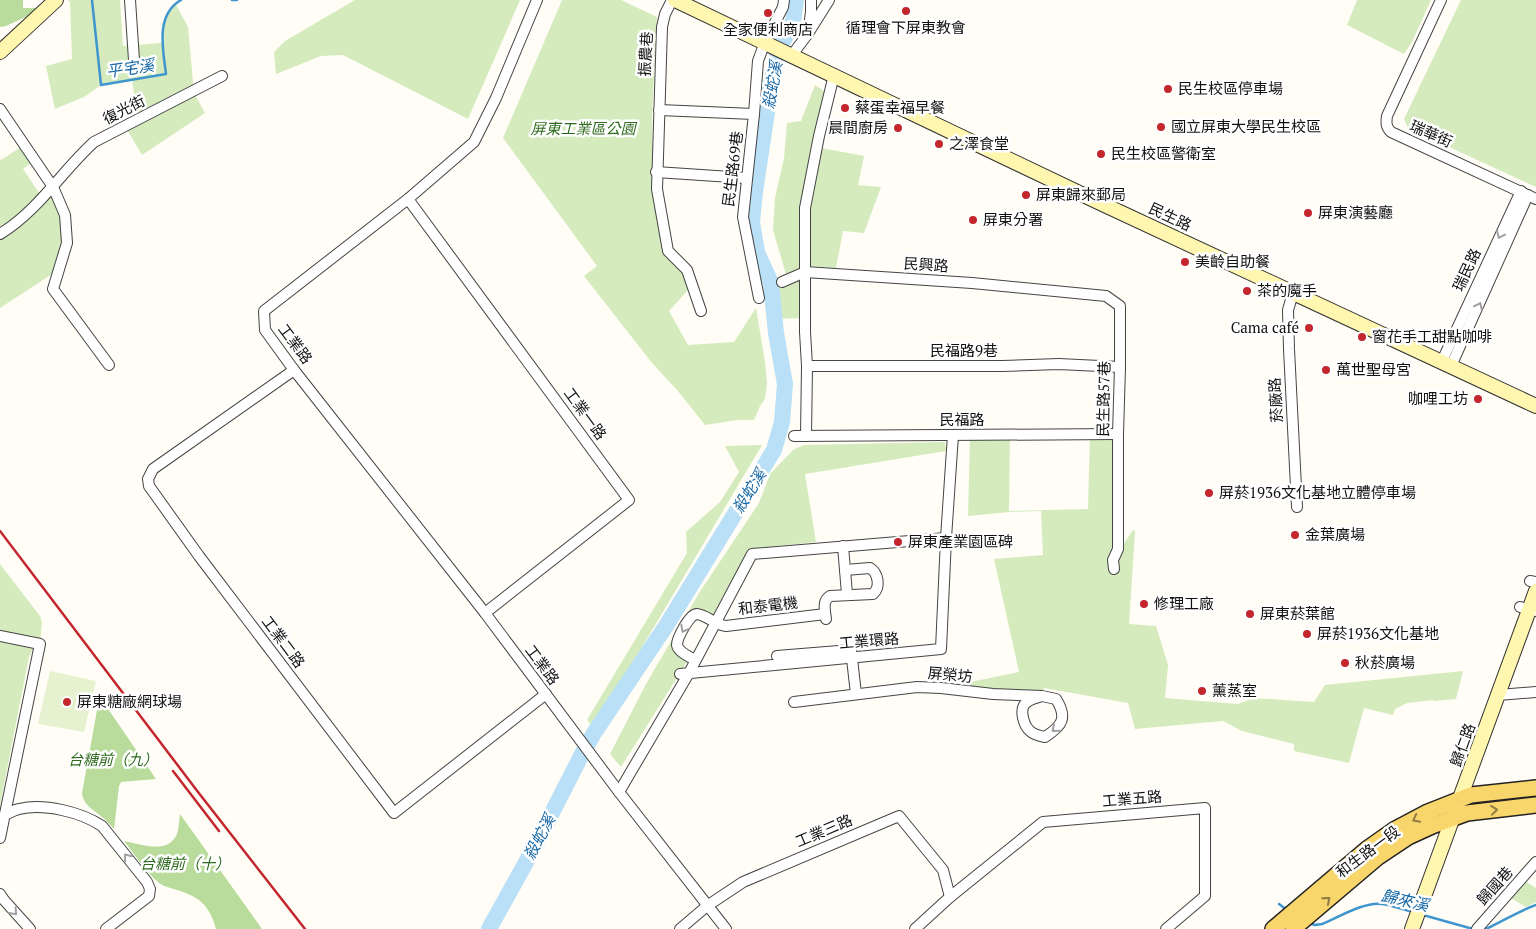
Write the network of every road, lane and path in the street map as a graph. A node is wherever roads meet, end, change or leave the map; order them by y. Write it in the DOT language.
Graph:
graph roads {
  1 [pos="56,0"];
  2 [pos="130,0"];
  3 [pos="537,0"];
  4 [pos="673,0"];
  5 [pos="784,0"];
  6 [pos="811,0"];
  7 [pos="829,0"];
  8 [pos="1441,0"];
  9 [pos="807,35"];
  10 [pos="765,42"];
  11 [pos="0,52"];
  12 [pos="792,55"];
  13 [pos="134,60"];
  14 [pos="222,76"];
  15 [pos="834,76"];
  16 [pos="0,109"];
  17 [pos="658,110"];
  18 [pos="754,114"];
  19 [pos="656,172"];
  20 [pos="746,178"];
  21 [pos="53,187"];
  22 [pos="1528,195"];
  23 [pos="408,200"];
  24 [pos="0,234"];
  25 [pos="805,272"];
  26 [pos="782,282"];
  27 [pos="1045,291"];
  28 [pos="1293,293"];
  29 [pos="759,298"];
  30 [pos="701,311"];
  31 [pos="1446,364"];
  32 [pos="109,365"];
  33 [pos="806,366"];
  34 [pos="1120,366"];
  35 [pos="294,370"];
  36 [pos="1536,406"];
  37 [pos="1118,434"];
  38 [pos="953,435"];
  39 [pos="794,436"];
  40 [pos="806,436"];
  41 [pos="1297,507"];
  42 [pos="946,538"];
  43 [pos="843,546"];
  44 [pos="1114,569"];
  45 [pos="845,570"];
  46 [pos="1534,585"];
  47 [pos="847,594"];
  48 [pos="1529,609"];
  49 [pos="485,613"];
  50 [pos="715,623"];
  51 [pos="0,636"];
  52 [pos="778,656"];
  53 [pos="851,658"];
  54 [pos="695,660"];
  55 [pos="684,674"];
  56 [pos="1536,692"];
  57 [pos="546,694"];
  58 [pos="856,694"];
  59 [pos="1498,695"];
  60 [pos="1042,696"];
  61 [pos="794,702"];
  62 [pos="1536,788"];
  63 [pos="619,792"];
  64 [pos="1461,800"];
  65 [pos="1536,805"];
  66 [pos="2,814"];
  67 [pos="1454,818"];
  68 [pos="0,833"];
  69 [pos="0,838"];
  70 [pos="1536,862"];
  71 [pos="0,894"];
  72 [pos="950,897"];
  73 [pos="707,906"];
  74 [pos="1296,920"];
  75 [pos="1416,920"];
  76 [pos="1478,927"];
  77 [pos="30,929"];
  78 [pos="106,929"];
  79 [pos="680,929"];
  80 [pos="726,929"];
  81 [pos="915,929"];
  82 [pos="1166,929"];
  83 [pos="1272,929"];
  1 -- 11 [label="street"];
  2 -- 13 [label="street"];
  3 -- 23 [label="street, 工業路"];
  4 -- 10 [label="street"];
  4 -- 17 [label="street, 振農巷"];
  5 -- 10 [label="street, 民生路69巷"];
  6 -- 9 [label="street"];
  7 -- 9 [label="street"];
  8 -- 22 [label="street, 瑞華街"];
  9 -- 12 [label="street"];
  10 -- 12 [label="street, 民生路"];
  10 -- 18 [label="street, 民生路69巷"];
  12 -- 15 [label="street, 民生路"];
  14 -- 21 [label="street, 復光街"];
  15 -- 25 [label="street"];
  15 -- 28 [label="street, 民生路"];
  16 -- 21 [label="street"];
  17 -- 18 [label="street"];
  17 -- 19 [label="street"];
  18 -- 20 [label="street, 民生路69巷"];
  19 -- 20 [label="street"];
  19 -- 30 [label="street"];
  20 -- 29 [label="street, 民生路69巷"];
  21 -- 24 [label="street, 復光街"];
  21 -- 32 [label="street"];
  22 -- 31 [label="street, 瑞民路"];
  23 -- 35 [label="street, 工業路"];
  23 -- 49 [label="street, 工業一路"];
  25 -- 26 [label="street, 民興路"];
  25 -- 27 [label="street, 民興路"];
  25 -- 33 [label="street"];
  27 -- 34 [label="street, 民生路57巷"];
  28 -- 31 [label="street, 民生路"];
  28 -- 41 [label="street, 菸廠路"];
  31 -- 36 [label="street, 民生路"];
  33 -- 34 [label="street, 民福路9巷"];
  33 -- 40 [label="street"];
  34 -- 37 [label="street, 民生路57巷"];
  35 -- 49 [label="street, 工業路"];
  35 -- 57 [label="street, 工業二路"];
  37 -- 38 [label="street, 民福路"];
  37 -- 44 [label="street, 民生路57巷"];
  38 -- 40 [label="street, 民福路"];
  38 -- 42 [label="street, 工業環路"];
  39 -- 40 [label="street, 民福路"];
  42 -- 43 [label="street"];
  42 -- 53 [label="street, 工業環路"];
  43 -- 45 [label="street"];
  43 -- 50 [label="street"];
  45 -- 47 [label="street"];
  45 -- 47 [label="street, 和泰電機"];
  46 -- 48 [label="street, 歸仁路"];
  47 -- 50 [label="street, 和泰電機"];
  48 -- 59 [label="street, 歸仁路"];
  49 -- 57 [label="street, 工業路"];
  50 -- 54 [label="street"];
  50 -- 54 [label="street, 和泰電機, one-way"];
  51 -- 66 [label="street"];
  52 -- 53 [label="street"];
  53 -- 55 [label="street, 工業環路"];
  53 -- 58 [label="street"];
  54 -- 55 [label="street"];
  55 -- 63 [label="street"];
  56 -- 59 [label="street"];
  57 -- 63 [label="street, 工業路"];
  58 -- 60 [label="street, 屏榮坊"];
  58 -- 61 [label="street, 屏榮坊"];
  59 -- 64 [label="street, 歸仁路"];
  60 -- 60 [label="street, one-way"];
  62 -- 64 [label="main road, 和生路一段"];
  63 -- 73 [label="street"];
  64 -- 67 [label="street, 歸仁路"];
  64 -- 74 [label="main road, 和生路一段, one-way"];
  67 -- 65 [label="main road, 和生路一段, one-way"];
  66 -- 68 [label="street"];
  78 -- 66 [label="street, one-way"];
  74 -- 67 [label="main road, 和生路一段, one-way"];
  67 -- 75 [label="street, 歸仁路"];
  68 -- 69 [label="street"];
  70 -- 76 [label="street, 歸國巷"];
  71 -- 77 [label="street, one-way"];
  72 -- 73 [label="street, 工業三路"];
  72 -- 81 [label="street"];
  72 -- 82 [label="street, 工業五路"];
  73 -- 79 [label="street, 工業三路"];
  73 -- 80 [label="street"];
  74 -- 83 [label="main road, 和生路一段"];
}
